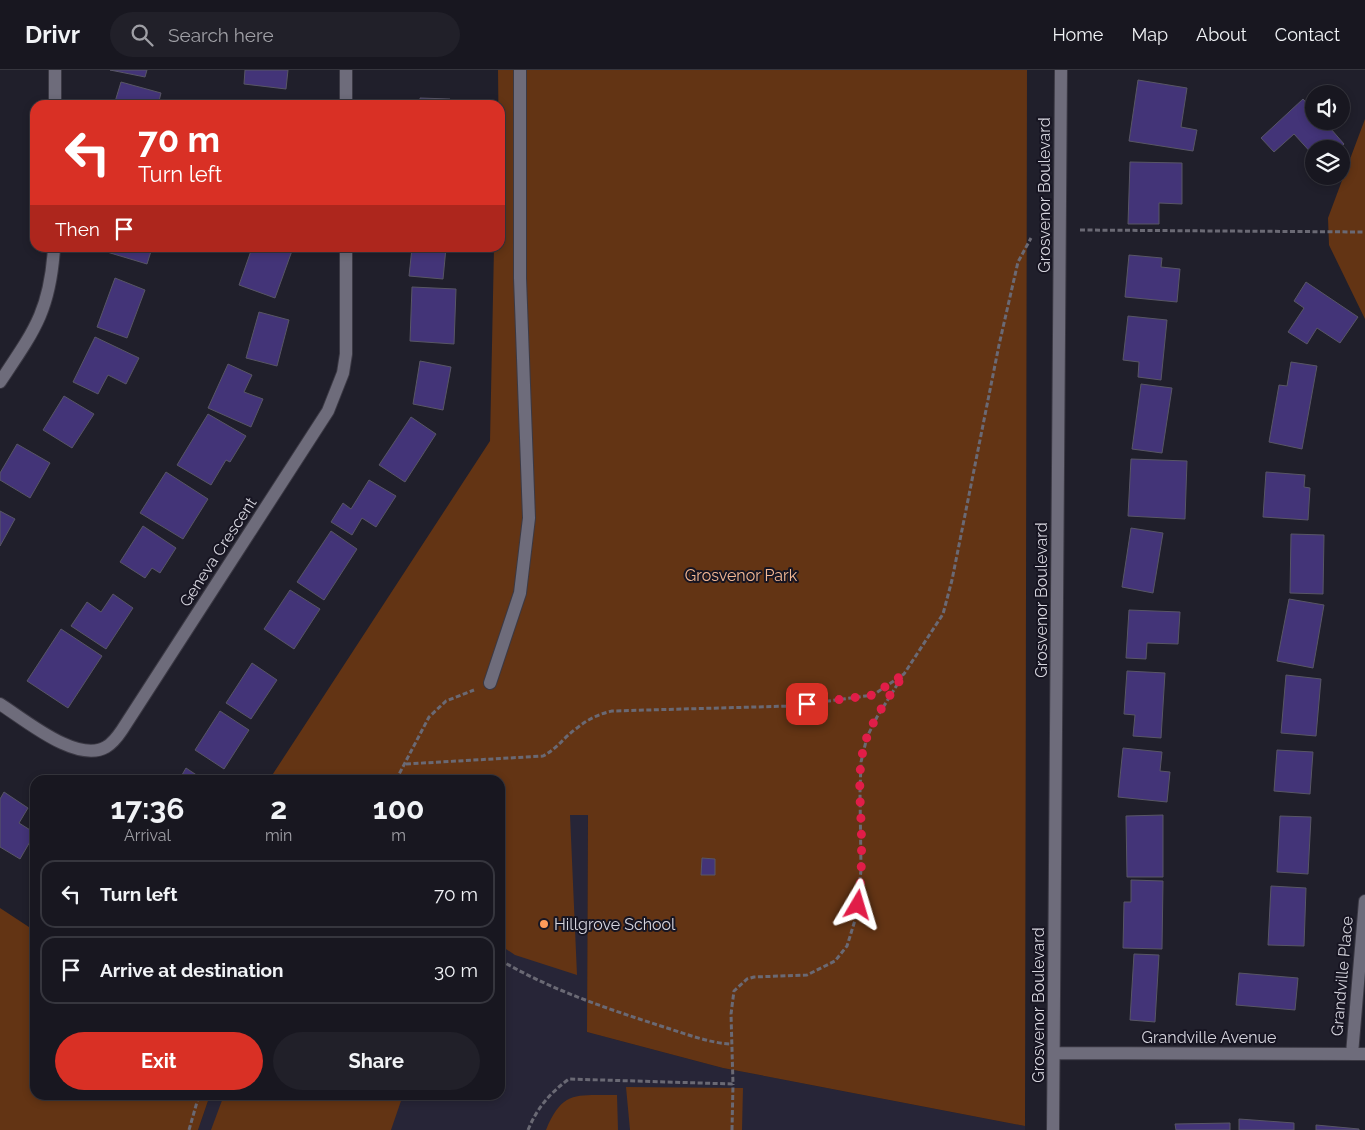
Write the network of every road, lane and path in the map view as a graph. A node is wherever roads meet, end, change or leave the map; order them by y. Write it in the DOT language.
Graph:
graph roads {
  1 [pos="55,70"];
  2 [pos="346,70"];
  3 [pos="520,70"];
  4 [pos="1062,70"];
  5 [pos="55,100"];
  6 [pos="346,100"];
  7 [pos="1080,230"];
  8 [pos="1365,232"];
  9 [pos="1031,238"];
  10 [pos="54,252"];
  11 [pos="346,252"];
  12 [pos="0,382"];
  13 [pos="904,674"];
  14 [pos="490,683"];
  15 [pos="0,704"];
  16 [pos="406,764"];
  17 [pos="399,775"];
  18 [pos="1365,901"];
  19 [pos="505,962"];
  20 [pos="732,1044"];
  21 [pos="1054,1053"];
  22 [pos="1359,1054"];
  23 [pos="732,1082"];
  24 [pos="198,1100"];
  25 [pos="189,1130"];
  26 [pos="528,1130"];
  27 [pos="732,1130"];
  28 [pos="1053,1130"];
  1 -- 5 [label="street"];
  2 -- 6 [label="street"];
  3 -- 14 [label="street"];
  4 -- 21 [label="street, Grosvenor Boulevard"];
  7 -- 8 [label="path"];
  9 -- 13 [label="path"];
  10 -- 12 [label="street"];
  11 -- 15 [label="street, Geneva Crescent"];
  13 -- 16 [label="path"];
  13 -- 20 [label="path"];
  14 -- 16 [label="path"];
  16 -- 17 [label="path"];
  18 -- 22 [label="street, Grandville Place"];
  19 -- 20 [label="path"];
  20 -- 23 [label="path"];
  21 -- 22 [label="street, Grandville Avenue"];
  21 -- 28 [label="street, Grosvenor Boulevard"];
  23 -- 26 [label="path"];
  23 -- 27 [label="path"];
  24 -- 25 [label="path"];
}
